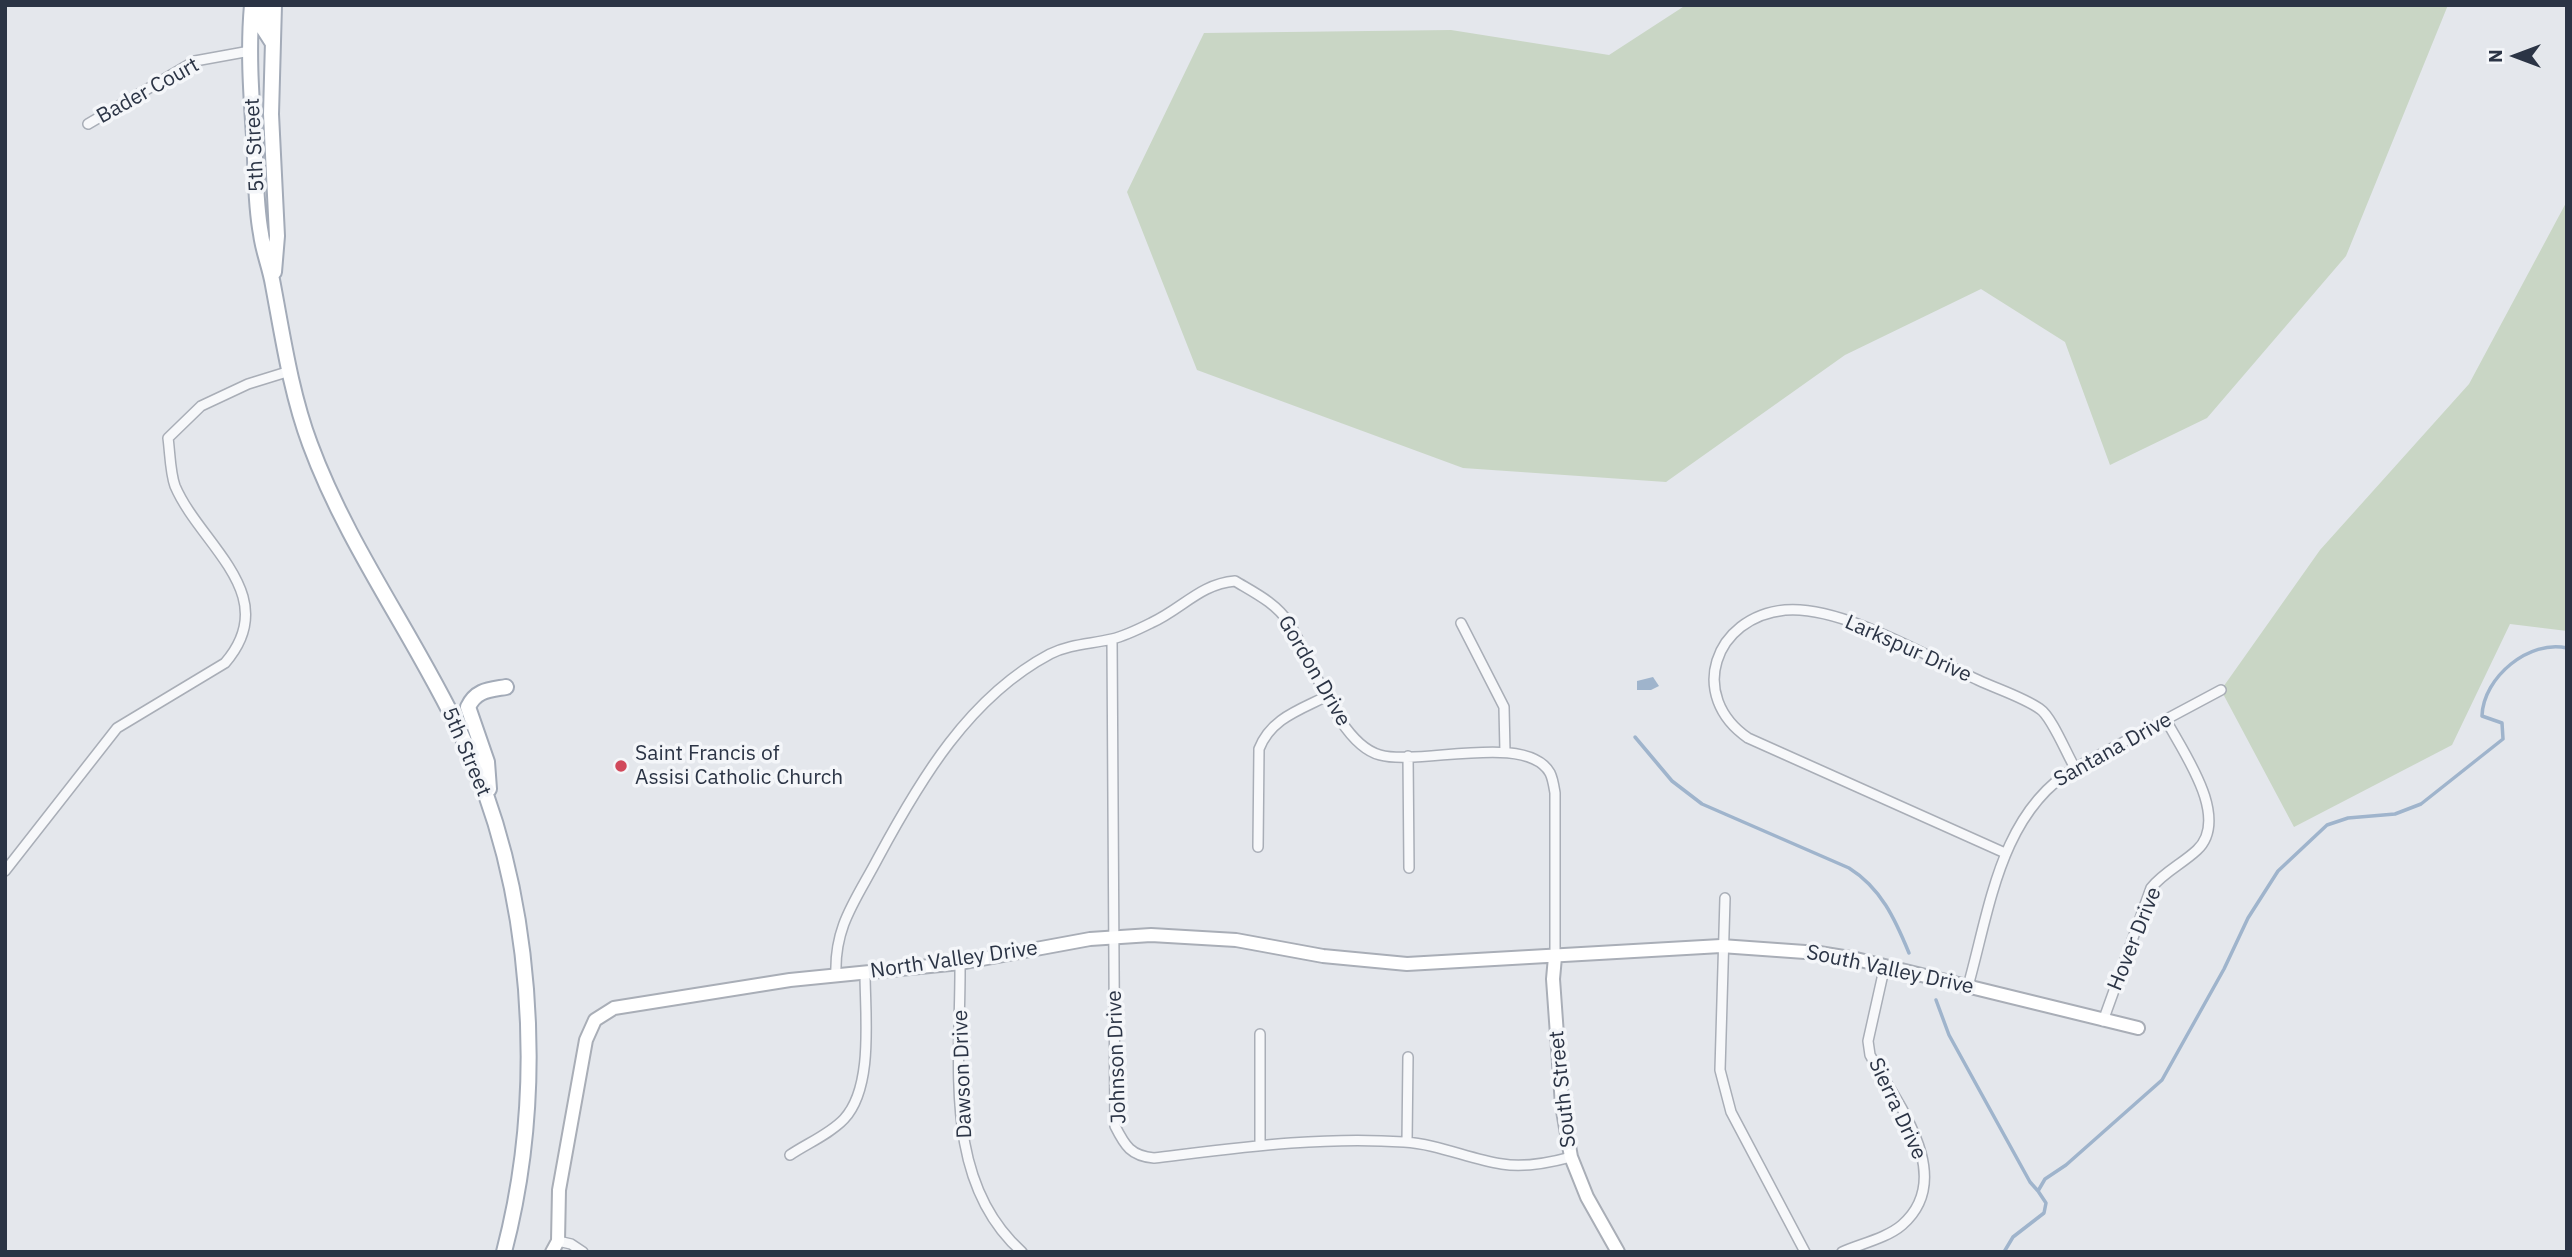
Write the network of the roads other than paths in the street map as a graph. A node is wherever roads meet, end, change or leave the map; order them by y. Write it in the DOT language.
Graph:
graph roads {
  1 [pos="252,5"];
  2 [pos="262,5"];
  3 [pos="275,5"];
  4 [pos="272,42"];
  5 [pos="250,51"];
  6 [pos="88,124"];
  7 [pos="274,204"];
  8 [pos="273,284"];
  9 [pos="290,371"];
  10 [pos="1461,623"];
  11 [pos="1112,639"];
  12 [pos="506,687"];
  13 [pos="2221,690"];
  14 [pos="1329,695"];
  15 [pos="2166,720"];
  16 [pos="1505,752"];
  17 [pos="1408,756"];
  18 [pos="2075,768"];
  19 [pos="491,808"];
  20 [pos="1258,847"];
  21 [pos="2005,853"];
  22 [pos="1409,868"];
  23 [pos="5,871"];
  24 [pos="1724,898"];
  25 [pos="1115,937"];
  26 [pos="1721,946"];
  27 [pos="1555,957"];
  28 [pos="960,963"];
  29 [pos="1885,965"];
  30 [pos="865,973"];
  31 [pos="836,975"];
  32 [pos="1968,986"];
  33 [pos="2103,1021"];
  34 [pos="2138,1028"];
  35 [pos="1260,1034"];
  36 [pos="1408,1057"];
  37 [pos="1407,1142"];
  38 [pos="1260,1145"];
  39 [pos="790,1155"];
  40 [pos="1571,1157"];
  41 [pos="555,1246"];
  42 [pos="1018,1250"];
  43 [pos="504,1252"];
  44 [pos="583,1252"];
  45 [pos="1618,1252"];
  46 [pos="1805,1252"];
  47 [pos="1842,1252"];
  1 -- 5 [label="main road, 5th Street"];
  2 -- 4 [label="main road"];
  3 -- 4 [label="main road, 5th Street"];
  4 -- 7 [label="main road, 5th Street"];
  5 -- 6 [label="street, Bader Court"];
  5 -- 7 [label="main road"];
  5 -- 8 [label="main road, 5th Street"];
  7 -- 8 [label="main road, 5th Street"];
  8 -- 9 [label="main road, 5th Street"];
  9 -- 19 [label="main road, 5th Street"];
  9 -- 23 [label="street"];
  10 -- 16 [label="street"];
  11 -- 14 [label="street, Gordon Drive"];
  11 -- 25 [label="street, Johnson Drive"];
  11 -- 31 [label="street, Gordon Drive"];
  12 -- 19 [label="main road"];
  13 -- 15 [label="street, Santana Drive"];
  14 -- 17 [label="street, Gordon Drive"];
  14 -- 20 [label="street"];
  15 -- 18 [label="street, Santana Drive"];
  15 -- 33 [label="street, Hover Drive"];
  16 -- 17 [label="street, Gordon Drive"];
  16 -- 27 [label="street, Gordon Drive"];
  17 -- 22 [label="street"];
  18 -- 21 [label="street, Santana Drive"];
  18 -- 21 [label="street, Larkspur Drive"];
  19 -- 43 [label="main road, 5th Street"];
  21 -- 32 [label="street, Santana Drive"];
  24 -- 26 [label="street"];
  25 -- 27 [label="street, North Valley Drive"];
  25 -- 28 [label="street, North Valley Drive"];
  25 -- 38 [label="street, Johnson Drive"];
  26 -- 27 [label="street, South Valley Drive"];
  26 -- 29 [label="street, South Valley Drive"];
  26 -- 46 [label="street"];
  27 -- 40 [label="street, South Street"];
  28 -- 30 [label="street, North Valley Drive"];
  28 -- 42 [label="street, Dawson Drive"];
  29 -- 32 [label="street, South Valley Drive"];
  29 -- 47 [label="street, Sierra Drive"];
  30 -- 31 [label="street, North Valley Drive"];
  30 -- 39 [label="street"];
  31 -- 41 [label="street, North Valley Drive"];
  32 -- 33 [label="street, South Valley Drive"];
  33 -- 34 [label="street, South Valley Drive"];
  35 -- 38 [label="street"];
  36 -- 37 [label="street"];
  37 -- 38 [label="street, Johnson Drive"];
  37 -- 40 [label="street, Johnson Drive"];
  40 -- 45 [label="street, South Street"];
  41 -- 44 [label="street"];
}
